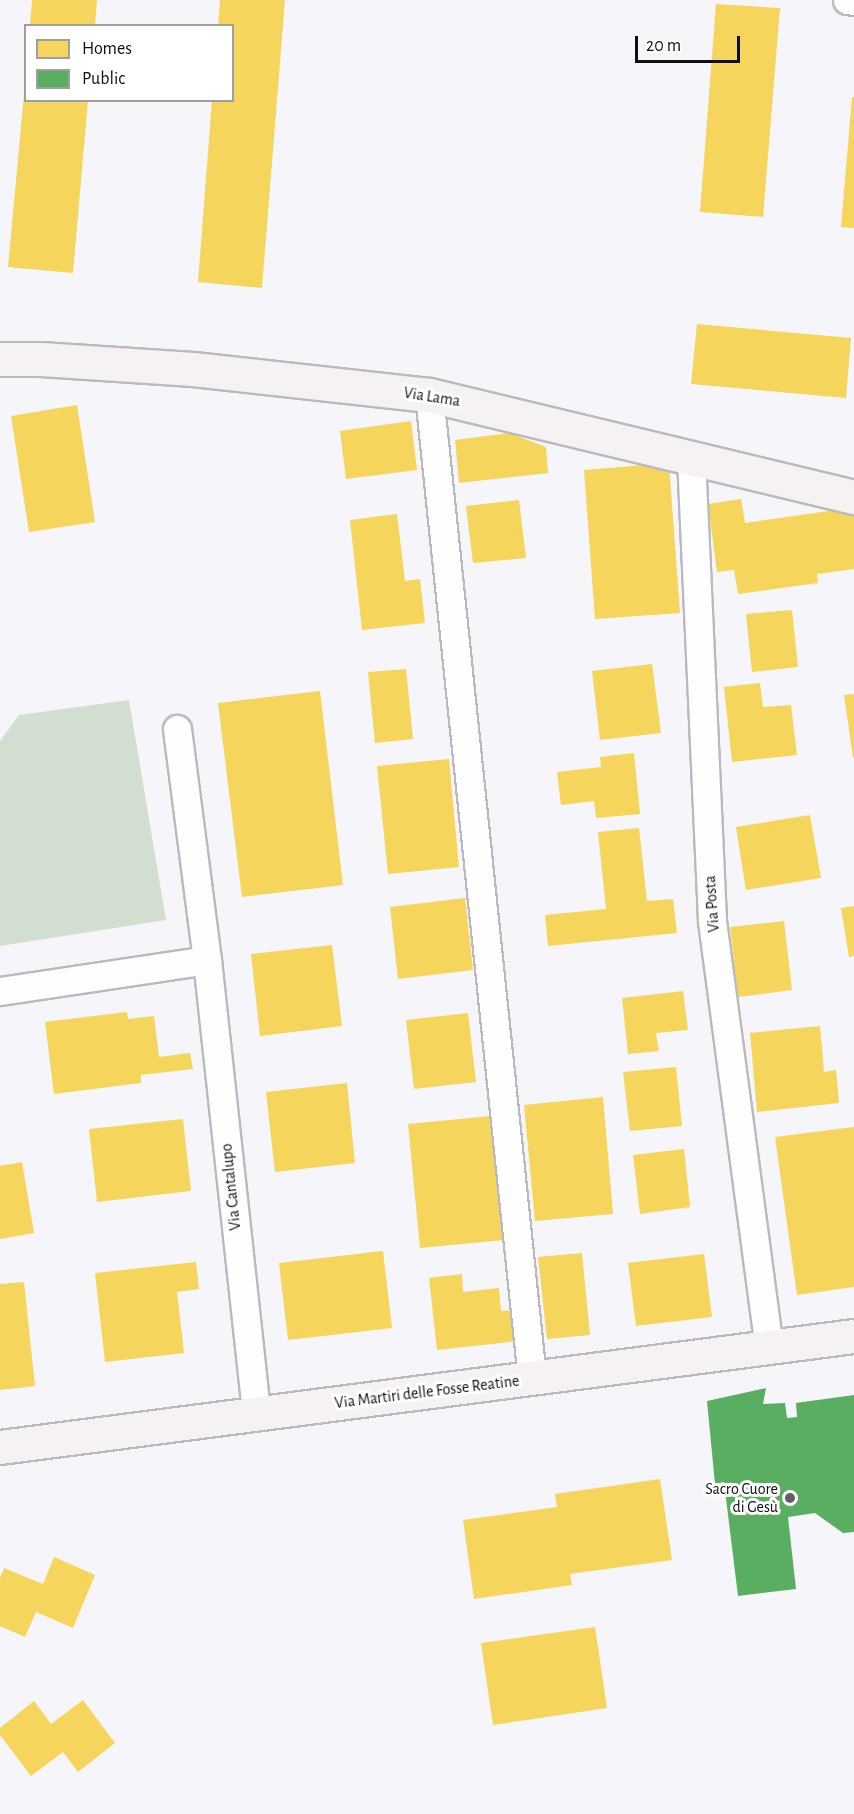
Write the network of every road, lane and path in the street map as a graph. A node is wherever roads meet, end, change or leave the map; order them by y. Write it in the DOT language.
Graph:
graph roads {
  1 [pos="847,0"];
  2 [pos="854,1"];
  3 [pos="0,359"];
  4 [pos="429,395"];
  5 [pos="691,457"];
  6 [pos="854,497"];
  7 [pos="177,729"];
  8 [pos="207,960"];
  9 [pos="0,991"];
  10 [pos="854,1336"];
  11 [pos="769,1347"];
  12 [pos="532,1378"];
  13 [pos="256,1414"];
  14 [pos="0,1447"];
  1 -- 2 [label="street"];
  3 -- 4 [label="main road, Via Lama"];
  4 -- 5 [label="main road, Via Lama"];
  4 -- 12 [label="street"];
  5 -- 6 [label="main road, Via Lama"];
  5 -- 11 [label="street, Via Posta"];
  7 -- 8 [label="street, Via Cantalupo"];
  8 -- 9 [label="street"];
  8 -- 13 [label="street, Via Cantalupo"];
  10 -- 11 [label="main road, Via Martiri delle Fosse Reatine"];
  11 -- 12 [label="main road, Via Martiri delle Fosse Reatine"];
  12 -- 13 [label="main road, Via Martiri delle Fosse Reatine"];
  13 -- 14 [label="main road, Via Martiri delle Fosse Reatine"];
}
